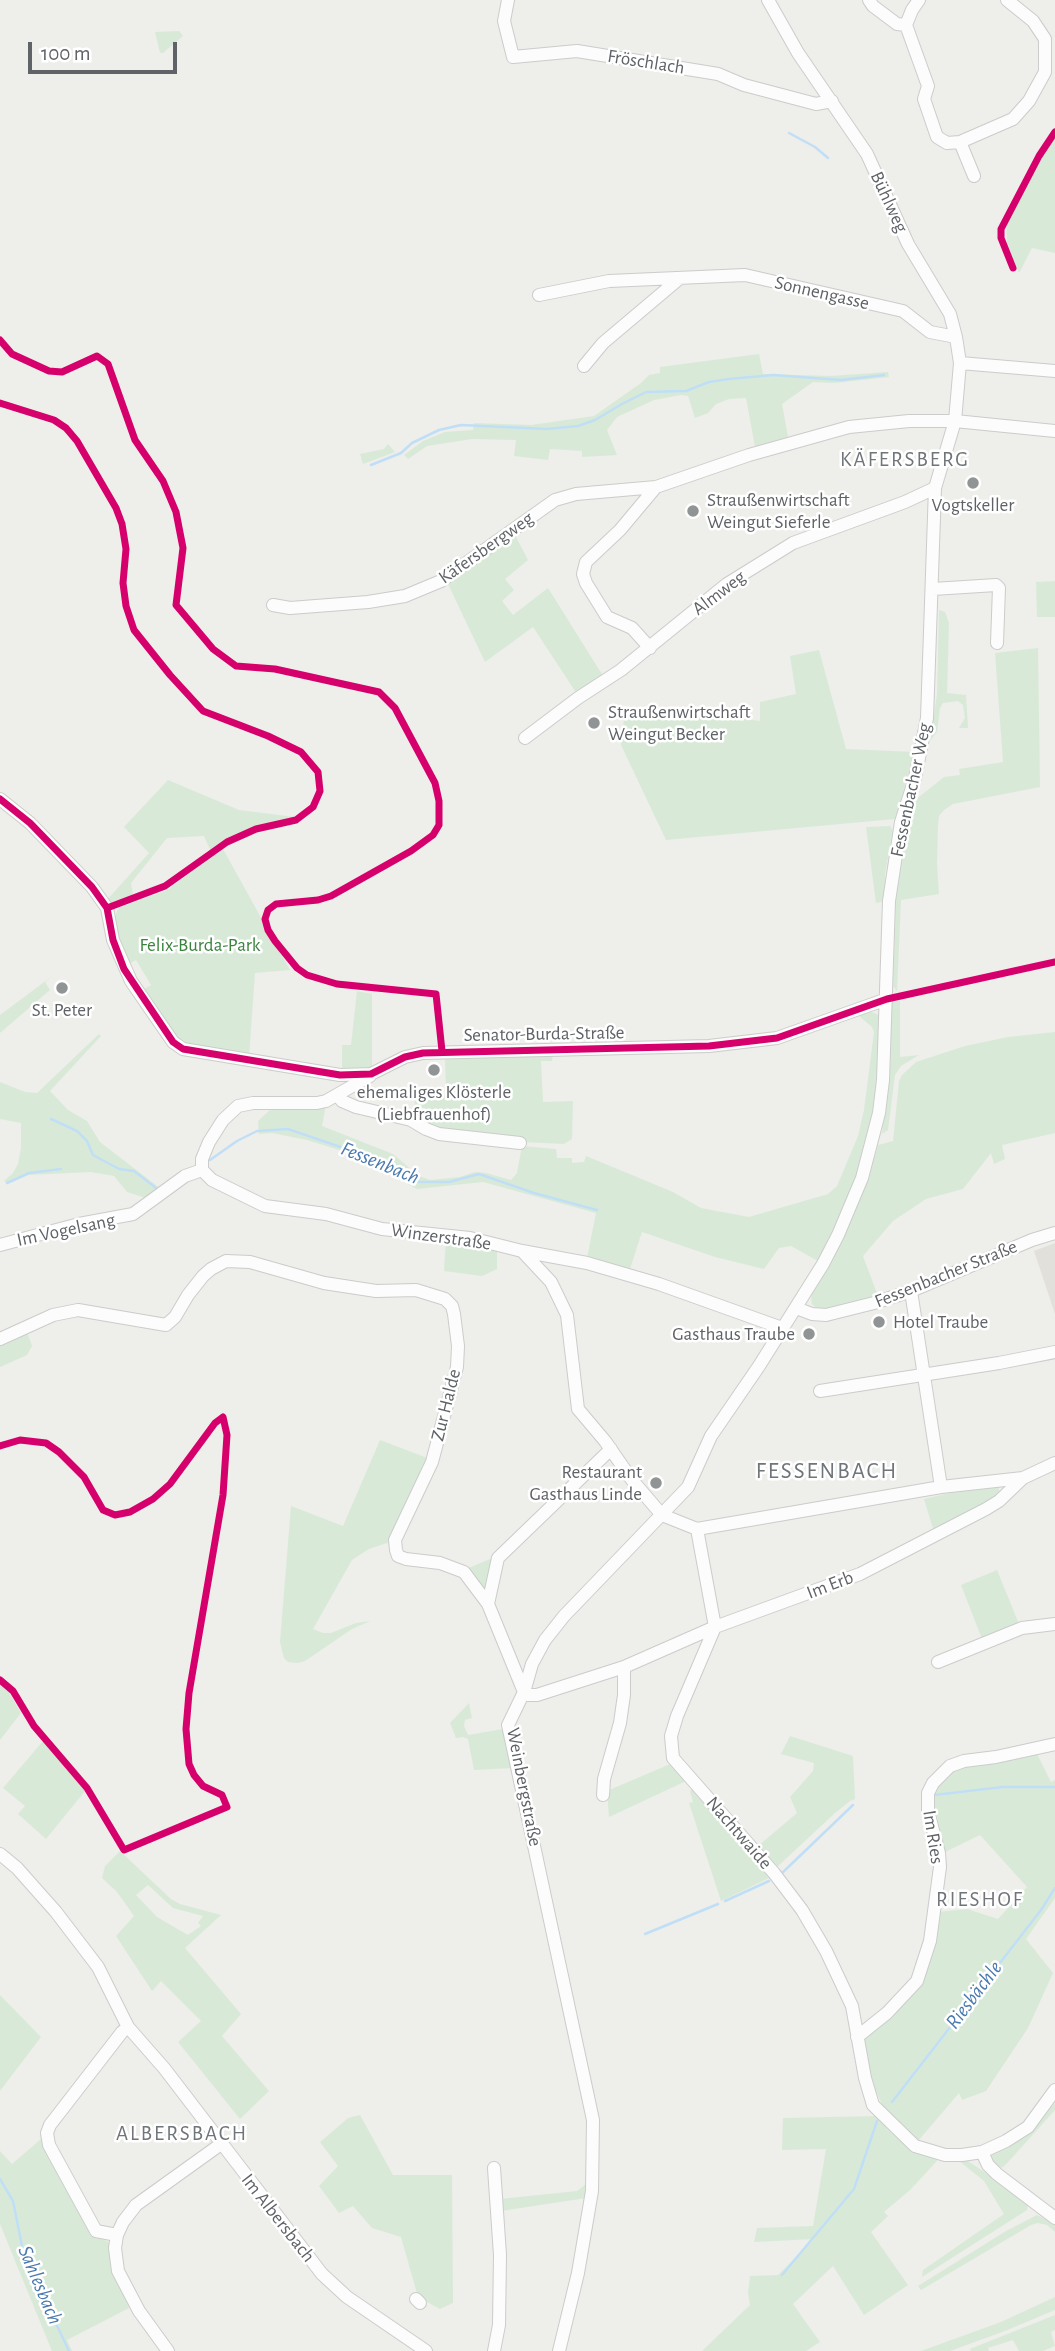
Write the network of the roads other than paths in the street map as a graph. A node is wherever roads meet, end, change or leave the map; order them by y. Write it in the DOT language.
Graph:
graph roads {
  1 [pos="508,0"];
  2 [pos="768,0"];
  3 [pos="869,0"];
  4 [pos="919,0"];
  5 [pos="1007,0"];
  6 [pos="906,25"];
  7 [pos="832,101"];
  8 [pos="960,142"];
  9 [pos="974,176"];
  10 [pos="680,278"];
  11 [pos="539,295"];
  12 [pos="956,337"];
  13 [pos="960,363"];
  14 [pos="584,366"];
  15 [pos="1055,371"];
  16 [pos="955,421"];
  17 [pos="1055,431"];
  18 [pos="656,487"];
  19 [pos="935,488"];
  20 [pos="933,589"];
  21 [pos="273,605"];
  22 [pos="997,643"];
  23 [pos="650,648"];
  24 [pos="525,737"];
  25 [pos="0,799"];
  26 [pos="887,999"];
  27 [pos="372,1074"];
  28 [pos="340,1075"];
  29 [pos="338,1096"];
  30 [pos="520,1143"];
  31 [pos="202,1170"];
  32 [pos="1055,1233"];
  33 [pos="0,1245"];
  34 [pos="522,1251"];
  35 [pos="911,1292"];
  36 [pos="796,1308"];
  37 [pos="782,1328"];
  38 [pos="0,1339"];
  39 [pos="1055,1352"];
  40 [pos="923,1375"];
  41 [pos="820,1391"];
  42 [pos="611,1449"];
  43 [pos="1055,1463"];
  44 [pos="1023,1478"];
  45 [pos="941,1487"];
  46 [pos="662,1515"];
  47 [pos="697,1529"];
  48 [pos="488,1604"];
  49 [pos="1055,1625"];
  50 [pos="715,1627"];
  51 [pos="938,1662"];
  52 [pos="624,1667"];
  53 [pos="524,1692"];
  54 [pos="1055,1744"];
  55 [pos="603,1795"];
  56 [pos="0,1854"];
  57 [pos="128,2027"];
  58 [pos="858,2037"];
  59 [pos="1055,2090"];
  60 [pos="221,2144"];
  61 [pos="982,2152"];
  62 [pos="494,2168"];
  63 [pos="1055,2218"];
  64 [pos="117,2235"];
  65 [pos="168,2351"];
  66 [pos="426,2351"];
  67 [pos="494,2351"];
  68 [pos="559,2351"];
  1 -- 7 [label="street, Fröschlach"];
  2 -- 7 [label="street, Bühlweg"];
  3 -- 6 [label="street"];
  4 -- 6 [label="street"];
  5 -- 8 [label="street"];
  6 -- 8 [label="street"];
  7 -- 12 [label="street, Bühlweg"];
  8 -- 9 [label="street"];
  10 -- 11 [label="street, Sonnengasse"];
  10 -- 12 [label="street, Sonnengasse"];
  10 -- 14 [label="street"];
  12 -- 13 [label="street, Bühlweg"];
  13 -- 15 [label="street"];
  13 -- 16 [label="street, Bühlweg"];
  16 -- 17 [label="street, Käfersbergweg"];
  16 -- 18 [label="street, Käfersbergweg"];
  16 -- 19 [label="street, Fessenbacher Weg"];
  18 -- 21 [label="street, Käfersbergweg"];
  18 -- 23 [label="street"];
  19 -- 20 [label="street, Fessenbacher Weg"];
  19 -- 23 [label="street, Almweg"];
  20 -- 22 [label="street"];
  20 -- 26 [label="street, Fessenbacher Weg"];
  23 -- 24 [label="street, Almweg"];
  25 -- 28 [label="street, Senator-Burda-Straße"];
  26 -- 27 [label="street, Senator-Burda-Straße"];
  26 -- 36 [label="street, Fessenbacher Weg"];
  27 -- 28 [label="street, Senator-Burda-Straße"];
  27 -- 29 [label="street, Senator-Burda-Straße"];
  28 -- 29 [label="street"];
  29 -- 30 [label="street"];
  29 -- 31 [label="street"];
  31 -- 33 [label="street, Im Vogelsang"];
  31 -- 34 [label="street, Winzerstraße"];
  32 -- 35 [label="street, Fessenbacher Straße"];
  34 -- 37 [label="street"];
  34 -- 42 [label="street"];
  35 -- 36 [label="street, Fessenbacher Straße"];
  35 -- 40 [label="street"];
  36 -- 37 [label="street, Weinbergstraße"];
  37 -- 46 [label="street, Weinbergstraße"];
  38 -- 48 [label="street, Zur Halde"];
  39 -- 40 [label="street"];
  40 -- 41 [label="street"];
  40 -- 45 [label="street"];
  42 -- 46 [label="street"];
  42 -- 48 [label="street"];
  43 -- 44 [label="street"];
  44 -- 45 [label="street"];
  44 -- 50 [label="street, Im Erb"];
  45 -- 47 [label="street"];
  46 -- 47 [label="street"];
  46 -- 53 [label="street, Weinbergstraße"];
  47 -- 50 [label="street"];
  48 -- 53 [label="street, Zur Halde"];
  49 -- 51 [label="street"];
  50 -- 52 [label="street, Im Erb"];
  50 -- 58 [label="street, Nachtwaide"];
  52 -- 53 [label="street, Im Erb"];
  52 -- 55 [label="street"];
  53 -- 68 [label="street, Weinbergstraße"];
  54 -- 58 [label="street, Im Ries"];
  56 -- 57 [label="street, Im Albersbach"];
  57 -- 60 [label="street, Im Albersbach"];
  57 -- 64 [label="street"];
  58 -- 61 [label="street, Nachtwaide"];
  59 -- 61 [label="street"];
  60 -- 64 [label="street"];
  60 -- 66 [label="street, Im Albersbach"];
  61 -- 63 [label="street"];
  62 -- 67 [label="street"];
  64 -- 65 [label="street"];
}
